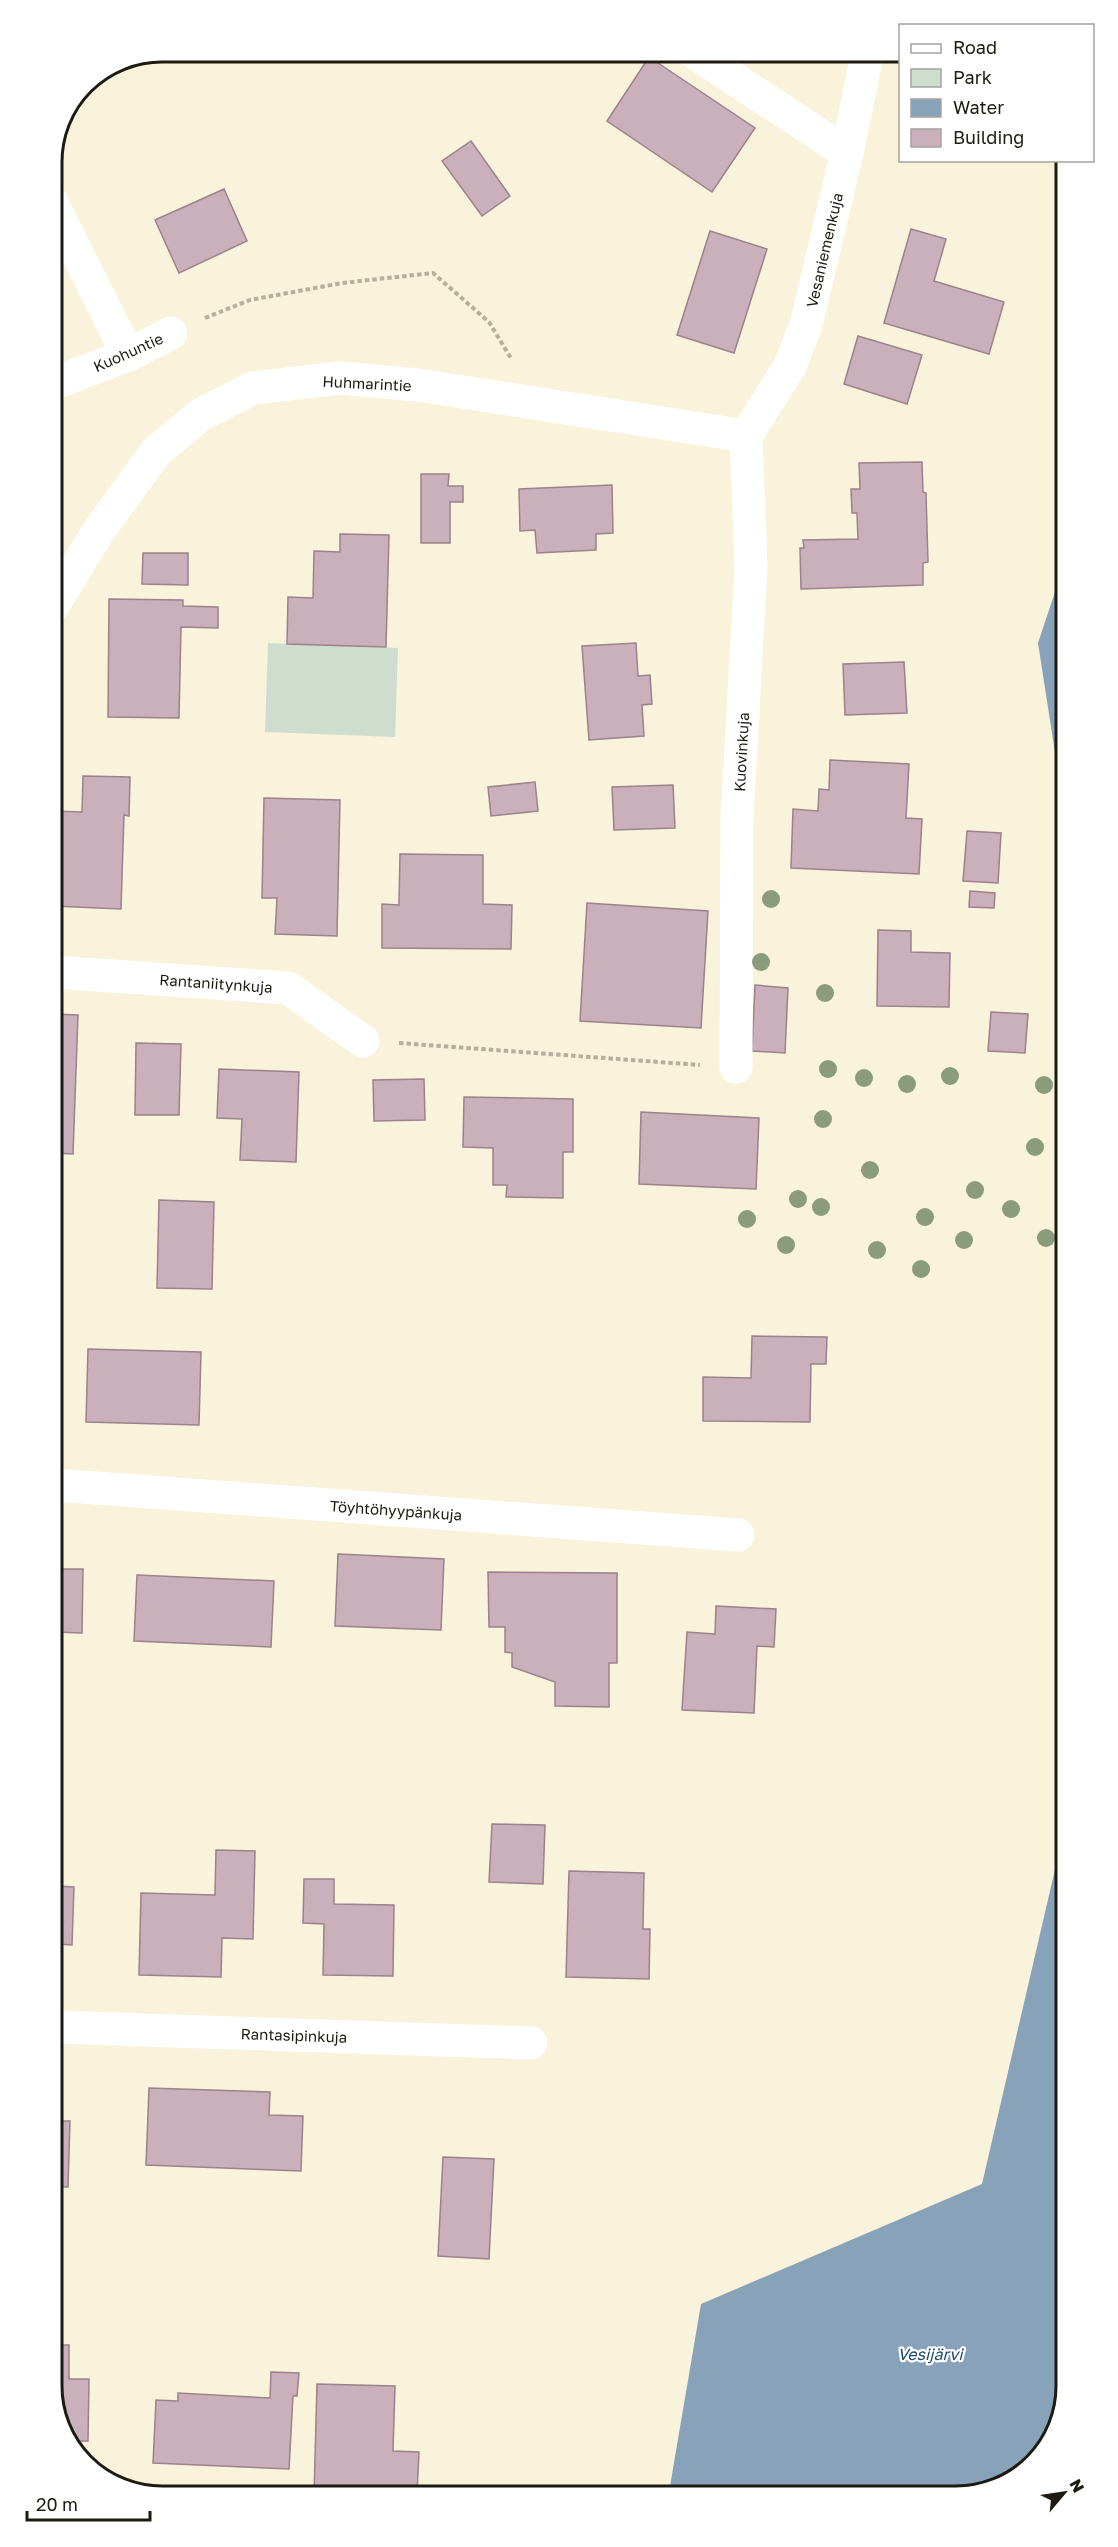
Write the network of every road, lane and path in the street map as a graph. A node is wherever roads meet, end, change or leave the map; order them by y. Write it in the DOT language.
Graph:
graph roads {
  1 [pos="709,62"];
  2 [pos="866,62"];
  3 [pos="847,153"];
  4 [pos="62,223"];
  5 [pos="171,333"];
  6 [pos="128,355"];
  7 [pos="62,380"];
  8 [pos="534,404"];
  9 [pos="746,436"];
  10 [pos="62,591"];
  11 [pos="62,973"];
  12 [pos="363,1041"];
  13 [pos="736,1068"];
  14 [pos="62,1486"];
  15 [pos="738,1535"];
  16 [pos="62,2027"];
  17 [pos="531,2043"];
  1 -- 3 [label="street"];
  2 -- 3 [label="street, Vesaniemenkuja"];
  3 -- 9 [label="street, Vesaniemenkuja"];
  4 -- 6 [label="street"];
  5 -- 6 [label="street, Kuohuntie"];
  5 -- 8 [label="path"];
  6 -- 7 [label="street, Kuohuntie"];
  8 -- 9 [label="street, Huhmarintie"];
  8 -- 10 [label="street, Huhmarintie"];
  9 -- 13 [label="street, Kuovinkuja"];
  11 -- 12 [label="street, Rantaniitynkuja"];
  12 -- 13 [label="path"];
  14 -- 15 [label="street, Töyhtöhyypänkuja"];
  16 -- 17 [label="street, Rantasipinkuja"];
}
